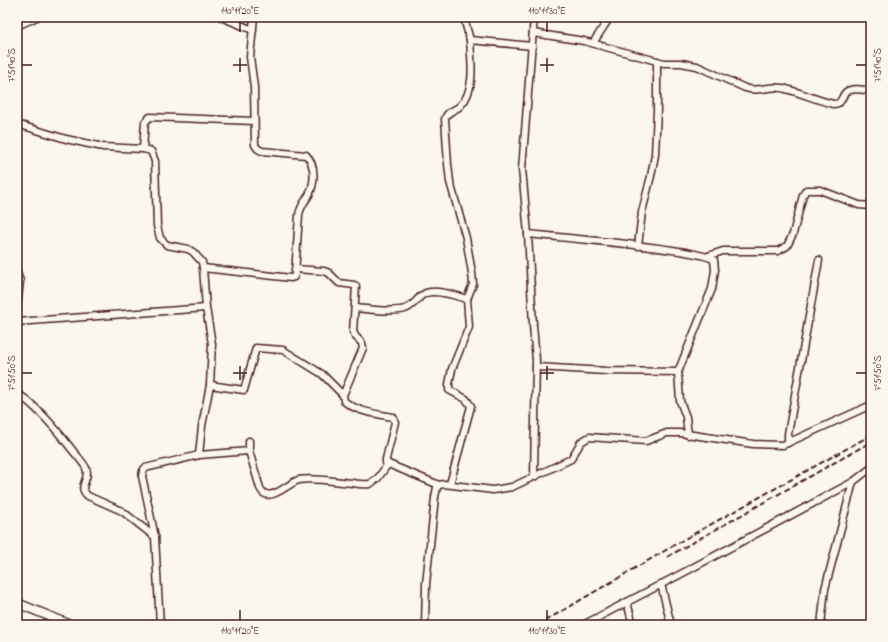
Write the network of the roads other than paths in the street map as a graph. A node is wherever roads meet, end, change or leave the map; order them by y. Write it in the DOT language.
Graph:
graph roads {
  1 [pos="37,17"];
  2 [pos="221,17"];
  3 [pos="254,17"];
  4 [pos="454,17"];
  5 [pos="534,17"];
  6 [pos="610,17"];
  7 [pos="464,18"];
  8 [pos="17,26"];
  9 [pos="253,30"];
  10 [pos="533,33"];
  11 [pos="470,40"];
  12 [pos="593,43"];
  13 [pos="532,46"];
  14 [pos="657,61"];
  15 [pos="871,91"];
  16 [pos="254,121"];
  17 [pos="17,124"];
  18 [pos="143,149"];
  19 [pos="871,206"];
  20 [pos="528,234"];
  21 [pos="638,246"];
  22 [pos="708,256"];
  23 [pos="819,260"];
  24 [pos="204,268"];
  25 [pos="295,269"];
  26 [pos="17,273"];
  27 [pos="467,299"];
  28 [pos="17,308"];
  29 [pos="206,308"];
  30 [pos="355,308"];
  31 [pos="17,322"];
  32 [pos="536,367"];
  33 [pos="678,372"];
  34 [pos="210,385"];
  35 [pos="17,393"];
  36 [pos="343,395"];
  37 [pos="871,406"];
  38 [pos="688,435"];
  39 [pos="248,442"];
  40 [pos="788,444"];
  41 [pos="250,451"];
  42 [pos="199,455"];
  43 [pos="388,464"];
  44 [pos="871,468"];
  45 [pos="534,477"];
  46 [pos="852,482"];
  47 [pos="450,484"];
  48 [pos="439,485"];
  49 [pos="155,537"];
  50 [pos="660,584"];
  51 [pos="627,602"];
  52 [pos="17,603"];
  53 [pos="71,625"];
  54 [pos="160,625"];
  55 [pos="425,625"];
  56 [pos="583,625"];
  57 [pos="633,625"];
  58 [pos="670,625"];
  59 [pos="821,625"];
  1 -- 8 [label="street"];
  2 -- 9 [label="street"];
  3 -- 9 [label="street"];
  4 -- 7 [label="street"];
  5 -- 10 [label="street"];
  6 -- 12 [label="street"];
  7 -- 11 [label="street"];
  9 -- 16 [label="street"];
  10 -- 12 [label="street"];
  10 -- 13 [label="street"];
  11 -- 13 [label="street"];
  11 -- 27 [label="street"];
  12 -- 14 [label="street"];
  13 -- 20 [label="street"];
  14 -- 15 [label="street"];
  14 -- 21 [label="street"];
  16 -- 18 [label="street"];
  16 -- 25 [label="street"];
  17 -- 18 [label="street"];
  18 -- 24 [label="street"];
  19 -- 22 [label="street"];
  20 -- 21 [label="street"];
  20 -- 32 [label="street"];
  21 -- 22 [label="street"];
  22 -- 33 [label="street"];
  23 -- 40 [label="street"];
  24 -- 25 [label="street"];
  24 -- 29 [label="street"];
  25 -- 30 [label="street"];
  26 -- 28 [label="street"];
  27 -- 30 [label="street"];
  27 -- 47 [label="street"];
  29 -- 31 [label="street"];
  29 -- 34 [label="street"];
  30 -- 36 [label="street"];
  32 -- 33 [label="street"];
  32 -- 45 [label="street"];
  33 -- 38 [label="street"];
  34 -- 36 [label="street"];
  34 -- 42 [label="street"];
  35 -- 49 [label="street"];
  36 -- 43 [label="street"];
  37 -- 40 [label="street"];
  38 -- 40 [label="street"];
  38 -- 45 [label="street"];
  39 -- 41 [label="street"];
  41 -- 42 [label="street"];
  41 -- 43 [label="street"];
  42 -- 49 [label="street"];
  43 -- 48 [label="street"];
  44 -- 46 [label="street"];
  45 -- 47 [label="street"];
  46 -- 50 [label="street"];
  46 -- 59 [label="street"];
  47 -- 48 [label="street"];
  48 -- 55 [label="street"];
  49 -- 54 [label="street"];
  50 -- 51 [label="street"];
  50 -- 58 [label="street"];
  51 -- 56 [label="street"];
  51 -- 57 [label="street"];
  52 -- 53 [label="main road"];
}
